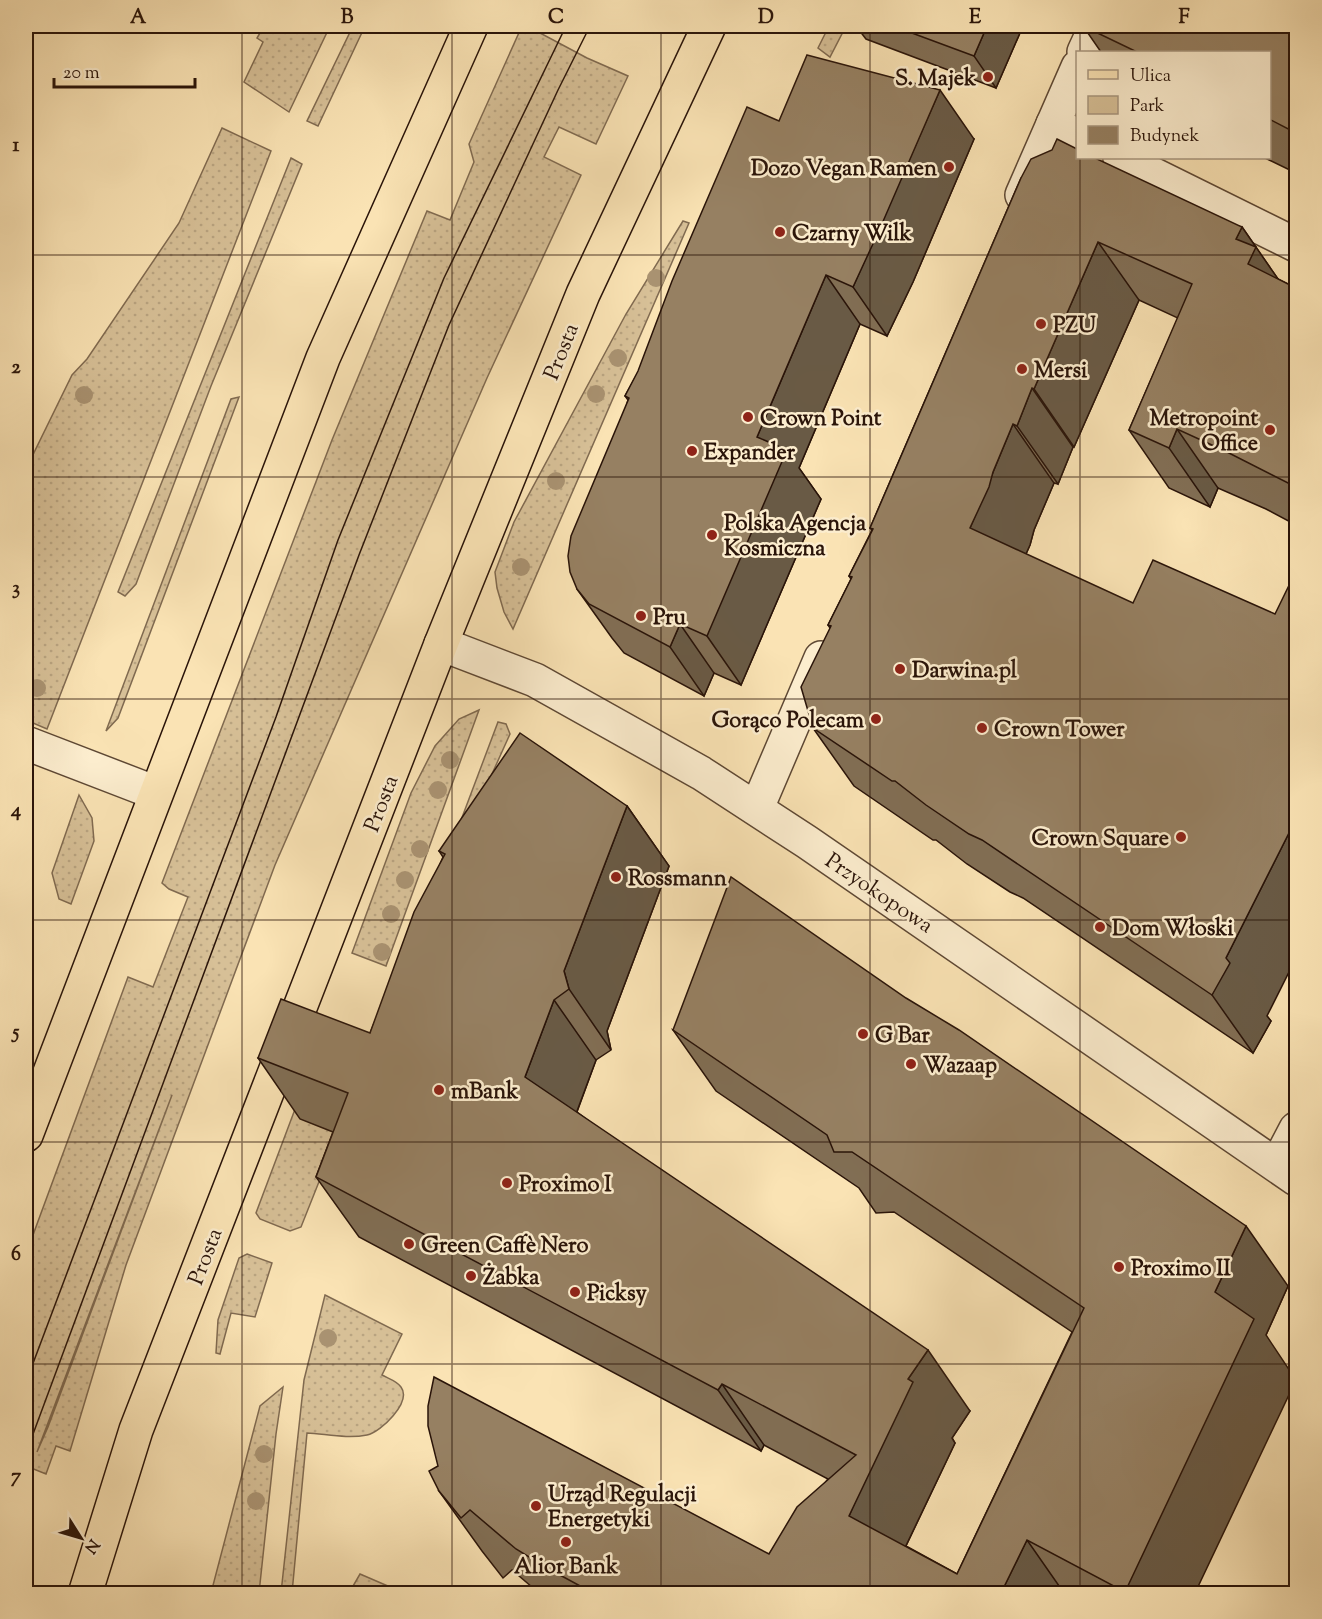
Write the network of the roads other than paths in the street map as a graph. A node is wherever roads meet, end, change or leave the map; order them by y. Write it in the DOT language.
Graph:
graph roads {
  1 [pos="471,26"];
  2 [pos="709,26"];
  3 [pos="1096,26"];
  4 [pos="1084,51"];
  5 [pos="1076,72"];
  6 [pos="1065,130"];
  7 [pos="1122,159"];
  8 [pos="1008,227"];
  9 [pos="1296,245"];
  10 [pos="834,628"];
  11 [pos="441,644"];
  12 [pos="26,742"];
  13 [pos="156,793"];
  14 [pos="756,808"];
  15 [pos="1296,1129"];
  16 [pos="26,1135"];
  17 [pos="1286,1172"];
  18 [pos="85,1593"];
  1 -- 13 [label="main road"];
  2 -- 11 [label="main road, Prosta"];
  3 -- 4 [label="street"];
  5 -- 6 [label="street"];
  6 -- 8 [label="street"];
  7 -- 9 [label="street"];
  10 -- 14 [label="street"];
  11 -- 14 [label="street, Przyokopowa"];
  11 -- 18 [label="main road, Prosta"];
  12 -- 13 [label="street"];
  13 -- 16 [label="main road"];
  14 -- 17 [label="street, Przyokopowa"];
  15 -- 17 [label="street"];
}
